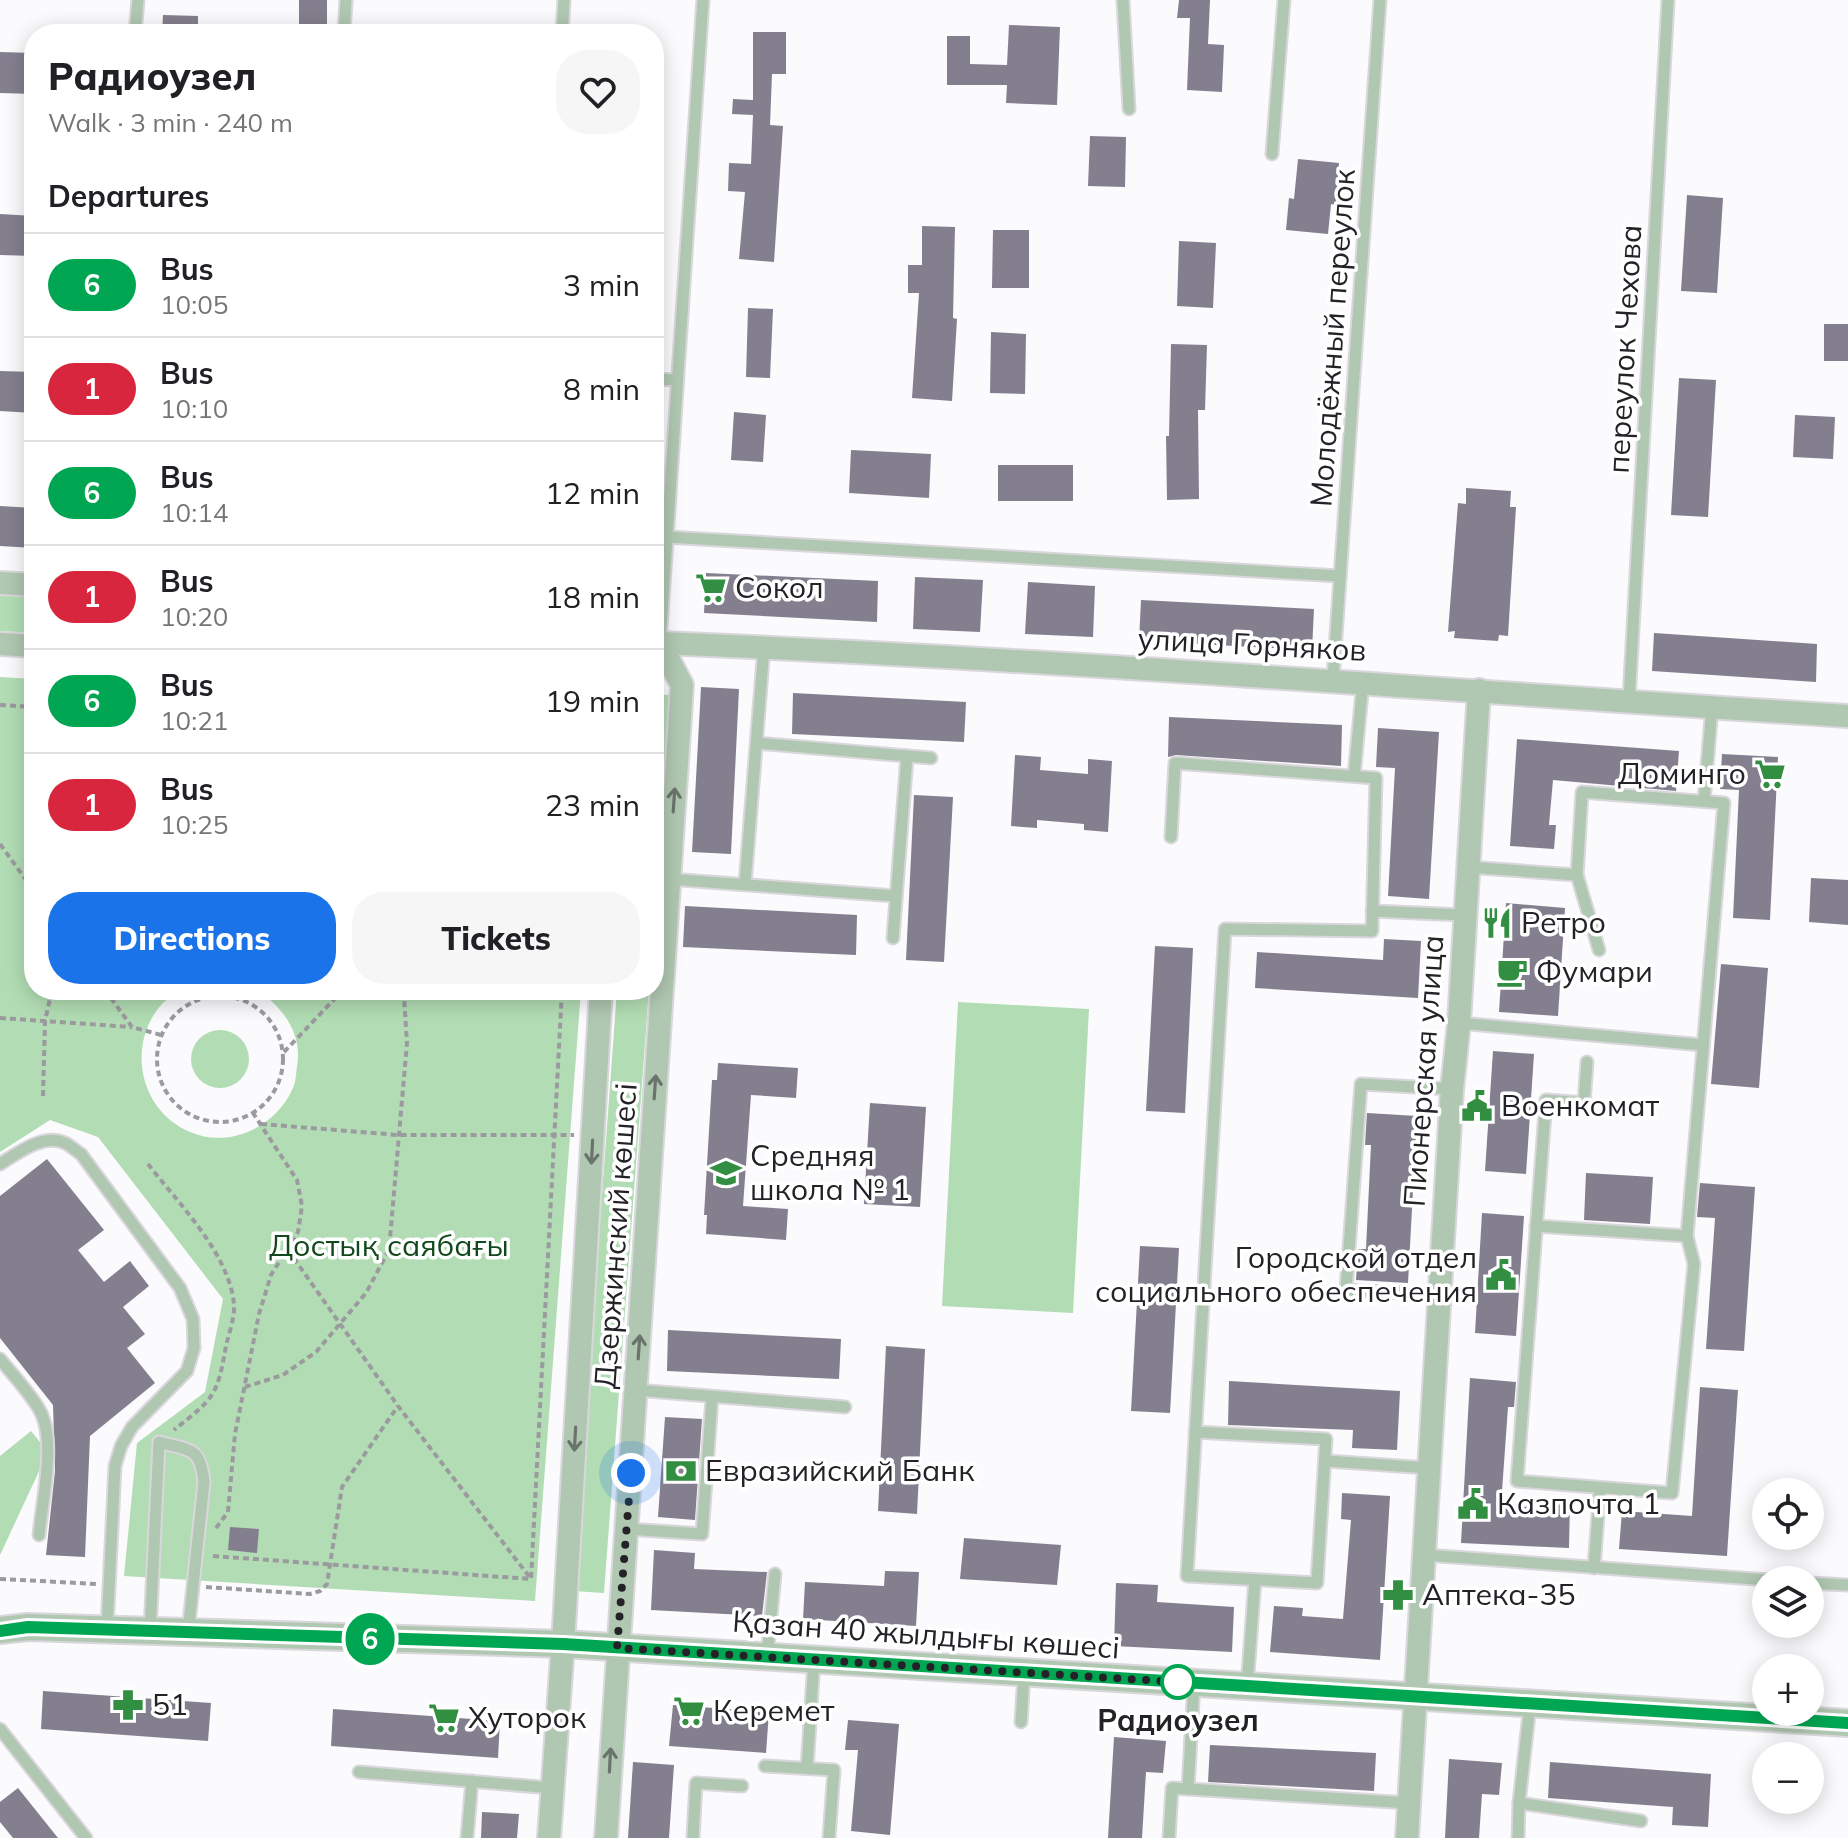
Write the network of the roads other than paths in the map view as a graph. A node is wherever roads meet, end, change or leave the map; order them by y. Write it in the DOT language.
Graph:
graph roads {
  1 [pos="138,0"];
  2 [pos="346,0"];
  3 [pos="564,0"];
  4 [pos="703,0"];
  5 [pos="1123,0"];
  6 [pos="1284,0"];
  7 [pos="1380,0"];
  8 [pos="1668,0"];
  9 [pos="136,24"];
  10 [pos="345,24"];
  11 [pos="563,24"];
  12 [pos="1129,109"];
  13 [pos="1272,154"];
  14 [pos="664,379"];
  15 [pos="677,380"];
  16 [pos="667,537"];
  17 [pos="664,566"];
  18 [pos="1340,576"];
  19 [pos="0,583"];
  20 [pos="24,584"];
  21 [pos="0,644"];
  22 [pos="664,644"];
  23 [pos="24,645"];
  24 [pos="764,647"];
  25 [pos="664,657"];
  26 [pos="1333,679"];
  27 [pos="1363,682"];
  28 [pos="1479,690"];
  29 [pos="1629,700"];
  30 [pos="1712,707"];
  31 [pos="1848,716"];
  32 [pos="757,743"];
  33 [pos="907,756"];
  34 [pos="931,758"];
  35 [pos="1354,776"];
  36 [pos="1704,801"];
  37 [pos="1171,837"];
  38 [pos="1467,867"];
  39 [pos="1577,875"];
  40 [pos="669,879"];
  41 [pos="745,884"];
  42 [pos="895,896"];
  43 [pos="1372,911"];
  44 [pos="1464,915"];
  45 [pos="893,938"];
  46 [pos="1599,950"];
  47 [pos="664,956"];
  48 [pos="600,1000"];
  49 [pos="661,1000"];
  50 [pos="1459,1023"];
  51 [pos="1703,1045"];
  52 [pos="1587,1062"];
  53 [pos="1452,1089"];
  54 [pos="0,1164"];
  55 [pos="1536,1226"];
  56 [pos="1687,1236"];
  57 [pos="1441,1295"];
  58 [pos="2,1367"];
  59 [pos="636,1390"];
  60 [pos="712,1398"];
  61 [pos="845,1407"];
  62 [pos="1195,1432"];
  63 [pos="1326,1461"];
  64 [pos="1429,1468"];
  65 [pos="1600,1488"];
  66 [pos="627,1529"];
  67 [pos="39,1535"];
  68 [pos="1425,1555"];
  69 [pos="1594,1568"];
  70 [pos="775,1574"];
  71 [pos="1752,1579"];
  72 [pos="1255,1580"];
  73 [pos="1824,1584"];
  74 [pos="1848,1585"];
  75 [pos="0,1630"];
  76 [pos="107,1631"];
  77 [pos="150,1632"];
  78 [pos="188,1634"];
  79 [pos="563,1644"];
  80 [pos="617,1648"];
  81 [pos="767,1657"];
  82 [pos="814,1660"];
  83 [pos="1024,1674"];
  84 [pos="1194,1683"];
  85 [pos="1247,1687"];
  86 [pos="1417,1696"];
  87 [pos="1530,1704"];
  88 [pos="1021,1722"];
  89 [pos="1848,1723"];
  90 [pos="0,1729"];
  91 [pos="765,1766"];
  92 [pos="807,1768"];
  93 [pos="359,1772"];
  94 [pos="472,1781"];
  95 [pos="742,1786"];
  96 [pos="552,1788"];
  97 [pos="1188,1789"];
  98 [pos="1409,1803"];
  99 [pos="1519,1803"];
  100 [pos="1641,1821"];
  101 [pos="86,1838"];
  102 [pos="467,1838"];
  103 [pos="549,1838"];
  104 [pos="606,1838"];
  105 [pos="693,1838"];
  106 [pos="829,1838"];
  107 [pos="1169,1838"];
  108 [pos="1407,1838"];
  109 [pos="1518,1838"];
  1 -- 9 [label="lane"];
  2 -- 10 [label="lane"];
  3 -- 11 [label="lane"];
  4 -- 15 [label="lane"];
  5 -- 12 [label="lane"];
  6 -- 13 [label="lane"];
  7 -- 18 [label="lane, Молодёжный переулок"];
  8 -- 29 [label="lane, переулок Чехова"];
  14 -- 15 [label="lane"];
  15 -- 16 [label="lane"];
  16 -- 17 [label="lane"];
  16 -- 18 [label="lane"];
  18 -- 26 [label="lane, Молодёжный переулок"];
  19 -- 20 [label="street"];
  21 -- 23 [label="street"];
  22 -- 24 [label="street, улица Горняков"];
  24 -- 26 [label="street, улица Горняков"];
  24 -- 32 [label="lane"];
  40 -- 25 [label="street, Дзержинский көшесі, one-way"];
  26 -- 27 [label="street, улица Горняков"];
  27 -- 28 [label="street, улица Горняков"];
  27 -- 35 [label="lane"];
  28 -- 29 [label="street, улица Горняков"];
  28 -- 38 [label="street, Пионерская улица"];
  29 -- 30 [label="street, улица Горняков"];
  30 -- 31 [label="street, улица Горняков"];
  30 -- 36 [label="lane"];
  32 -- 33 [label="lane"];
  32 -- 41 [label="lane"];
  33 -- 34 [label="lane"];
  33 -- 42 [label="lane"];
  35 -- 37 [label="lane"];
  35 -- 43 [label="lane"];
  36 -- 39 [label="lane"];
  36 -- 51 [label="lane"];
  38 -- 39 [label="lane"];
  38 -- 44 [label="street, Пионерская улица"];
  39 -- 46 [label="lane"];
  40 -- 41 [label="lane"];
  47 -- 40 [label="street, Дзержинский көшесі, one-way"];
  41 -- 42 [label="lane"];
  42 -- 45 [label="lane"];
  43 -- 44 [label="lane"];
  43 -- 62 [label="lane"];
  44 -- 50 [label="street, Пионерская улица"];
  48 -- 79 [label="street, Дзержинский көшесі, one-way"];
  59 -- 49 [label="street, Дзержинский көшесі, one-way"];
  50 -- 51 [label="lane"];
  50 -- 53 [label="street, Пионерская улица"];
  51 -- 56 [label="lane"];
  52 -- 55 [label="lane"];
  53 -- 57 [label="street, Пионерская улица"];
  53 -- 57 [label="lane"];
  54 -- 76 [label="lane"];
  55 -- 56 [label="lane"];
  55 -- 65 [label="lane"];
  56 -- 65 [label="lane"];
  57 -- 64 [label="street, Пионерская улица"];
  58 -- 67 [label="lane"];
  59 -- 60 [label="lane"];
  59 -- 66 [label="street, Дзержинский көшесі"];
  60 -- 61 [label="lane"];
  60 -- 66 [label="lane"];
  62 -- 63 [label="lane"];
  62 -- 72 [label="lane"];
  63 -- 64 [label="lane"];
  63 -- 72 [label="lane"];
  64 -- 68 [label="street, Пионерская улица"];
  65 -- 69 [label="lane"];
  66 -- 80 [label="street, Дзержинский көшесі"];
  68 -- 69 [label="lane"];
  68 -- 86 [label="street, Пионерская улица"];
  69 -- 71 [label="lane"];
  70 -- 81 [label="lane"];
  72 -- 85 [label="lane"];
  73 -- 74 [label="lane"];
  75 -- 76 [label="street, Қазан 40 жылдығы көшесі"];
  76 -- 77 [label="street, Қазан 40 жылдығы көшесі"];
  77 -- 78 [label="street, Қазан 40 жылдығы көшесі"];
  77 -- 78 [label="lane"];
  78 -- 79 [label="street, Қазан 40 жылдығы көшесі"];
  79 -- 80 [label="street, Қазан 40 жылдығы көшесі"];
  79 -- 96 [label="street, Дзержинский көшесі"];
  80 -- 81 [label="street, Қазан 40 жылдығы көшесі"];
  104 -- 80 [label="street, Дзержинский көшесі, one-way"];
  81 -- 82 [label="street, Қазан 40 жылдығы көшесі"];
  82 -- 83 [label="street, Қазан 40 жылдығы көшесі"];
  82 -- 92 [label="lane"];
  83 -- 84 [label="street, Қазан 40 жылдығы көшесі"];
  83 -- 88 [label="lane"];
  84 -- 85 [label="street, Қазан 40 жылдығы көшесі"];
  84 -- 97 [label="lane"];
  85 -- 86 [label="street, Қазан 40 жылдығы көшесі"];
  86 -- 87 [label="street, Қазан 40 жылдығы көшесі"];
  86 -- 98 [label="street, Пионерская улица"];
  87 -- 89 [label="street, Қазан 40 жылдығы көшесі"];
  87 -- 99 [label="lane"];
  90 -- 101 [label="lane"];
  91 -- 92 [label="lane"];
  92 -- 106 [label="lane"];
  93 -- 94 [label="lane"];
  94 -- 96 [label="lane"];
  94 -- 102 [label="lane"];
  95 -- 105 [label="lane"];
  96 -- 103 [label="street, Дзержинский көшесі"];
  97 -- 98 [label="lane"];
  97 -- 107 [label="lane"];
  98 -- 108 [label="street, Пионерская улица"];
  99 -- 100 [label="lane"];
  99 -- 109 [label="lane"];
}
